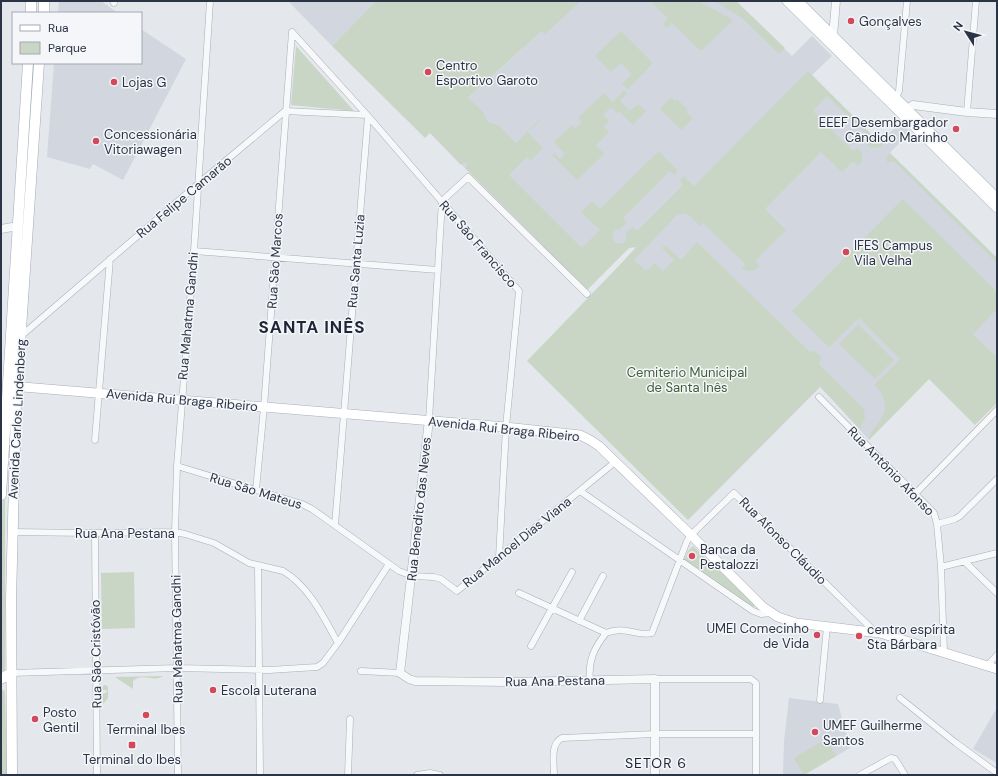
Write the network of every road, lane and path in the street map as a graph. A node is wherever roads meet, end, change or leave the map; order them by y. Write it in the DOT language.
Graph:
graph roads {
  1 [pos="31,1"];
  2 [pos="44,1"];
  3 [pos="210,1"];
  4 [pos="787,1"];
  5 [pos="798,1"];
  6 [pos="836,1"];
  7 [pos="907,1"];
  8 [pos="976,1"];
  9 [pos="31,12"];
  10 [pos="44,12"];
  11 [pos="292,32"];
  12 [pos="830,37"];
  13 [pos="28,64"];
  14 [pos="40,64"];
  15 [pos="894,101"];
  16 [pos="907,109"];
  17 [pos="285,111"];
  18 [pos="967,112"];
  19 [pos="997,114"];
  20 [pos="367,116"];
  21 [pos="910,121"];
  22 [pos="198,184"];
  23 [pos="997,198"];
  24 [pos="442,201"];
  25 [pos="997,208"];
  26 [pos="29,224"];
  27 [pos="18,226"];
  28 [pos="1,229"];
  29 [pos="194,251"];
  30 [pos="275,257"];
  31 [pos="110,260"];
  32 [pos="356,264"];
  33 [pos="438,270"];
  34 [pos="587,294"];
  35 [pos="21,336"];
  36 [pos="8,386"];
  37 [pos="100,393"];
  38 [pos="819,397"];
  39 [pos="182,400"];
  40 [pos="264,407"];
  41 [pos="997,410"];
  42 [pos="344,413"];
  43 [pos="429,420"];
  44 [pos="506,427"];
  45 [pos="96,440"];
  46 [pos="615,462"];
  47 [pos="177,466"];
  48 [pos="997,479"];
  49 [pos="256,490"];
  50 [pos="580,491"];
  51 [pos="915,494"];
  52 [pos="1,495"];
  53 [pos="937,524"];
  54 [pos="335,525"];
  55 [pos="12,532"];
  56 [pos="175,532"];
  57 [pos="95,533"];
  58 [pos="691,535"];
  59 [pos="997,553"];
  60 [pos="499,558"];
  61 [pos="680,560"];
  62 [pos="964,561"];
  63 [pos="389,564"];
  64 [pos="258,566"];
  65 [pos="941,567"];
  66 [pos="572,572"];
  67 [pos="412,576"];
  68 [pos="603,576"];
  69 [pos="519,593"];
  70 [pos="997,593"];
  71 [pos="552,608"];
  72 [pos="770,613"];
  73 [pos="579,621"];
  74 [pos="827,626"];
  75 [pos="875,632"];
  76 [pos="606,633"];
  77 [pos="338,643"];
  78 [pos="531,646"];
  79 [pos="944,652"];
  80 [pos="997,655"];
  81 [pos="987,666"];
  82 [pos="177,668"];
  83 [pos="258,669"];
  84 [pos="997,669"];
  85 [pos="96,670"];
  86 [pos="361,671"];
  87 [pos="11,673"];
  88 [pos="400,673"];
  89 [pos="1,679"];
  90 [pos="655,679"];
  91 [pos="590,680"];
  92 [pos="900,698"];
  93 [pos="820,700"];
  94 [pos="350,719"];
  95 [pos="655,734"];
  96 [pos="756,734"];
  97 [pos="997,774"];
  98 [pos="12,775"];
  99 [pos="97,775"];
  100 [pos="178,775"];
  101 [pos="260,775"];
  102 [pos="348,775"];
  103 [pos="417,775"];
  104 [pos="440,775"];
  105 [pos="554,775"];
  106 [pos="655,775"];
  107 [pos="756,775"];
  108 [pos="860,775"];
  109 [pos="905,775"];
  1 -- 9 [label="main road"];
  2 -- 10 [label="main road"];
  3 -- 22 [label="street, Rua Mahatma Gandhi"];
  4 -- 12 [label="main road"];
  5 -- 12 [label="main road"];
  6 -- 12 [label="street"];
  7 -- 15 [label="street"];
  8 -- 18 [label="street"];
  11 -- 17 [label="street, Rua São Marcos"];
  11 -- 20 [label="street, Rua São Francisco"];
  12 -- 15 [label="main road"];
  13 -- 27 [label="main road, Avenida Carlos Lindenberg"];
  14 -- 26 [label="main road, Avenida Carlos Lindenberg"];
  15 -- 16 [label="main road"];
  15 -- 21 [label="main road"];
  16 -- 18 [label="street"];
  16 -- 21 [label="street"];
  16 -- 23 [label="main road"];
  17 -- 20 [label="street"];
  17 -- 22 [label="street, Rua Felipe Camarão"];
  17 -- 30 [label="street, Rua São Marcos"];
  18 -- 19 [label="street"];
  20 -- 24 [label="street, Rua São Francisco"];
  20 -- 32 [label="street, Rua Santa Luzia"];
  21 -- 25 [label="main road"];
  22 -- 29 [label="street, Rua Mahatma Gandhi"];
  22 -- 31 [label="street, Rua Felipe Camarão"];
  24 -- 33 [label="street, Rua Benedito das Neves"];
  24 -- 34 [label="street"];
  24 -- 44 [label="street, Rua São Francisco"];
  26 -- 27 [label="main road"];
  26 -- 35 [label="main road, Avenida Carlos Lindenberg"];
  27 -- 28 [label="street"];
  27 -- 36 [label="main road, Avenida Carlos Lindenberg"];
  29 -- 30 [label="street"];
  29 -- 39 [label="street, Rua Mahatma Gandhi"];
  30 -- 32 [label="street"];
  30 -- 40 [label="street, Rua São Marcos"];
  31 -- 35 [label="street, Rua Felipe Camarão"];
  31 -- 37 [label="street"];
  32 -- 33 [label="street"];
  32 -- 42 [label="street, Rua Santa Luzia"];
  33 -- 43 [label="street, Rua Benedito das Neves"];
  35 -- 36 [label="main road, Avenida Carlos Lindenberg"];
  36 -- 37 [label="main road, Avenida Rui Braga Ribeiro"];
  36 -- 52 [label="main road, Avenida Carlos Lindenberg"];
  36 -- 55 [label="main road, Avenida Carlos Lindenberg"];
  37 -- 39 [label="main road, Avenida Rui Braga Ribeiro"];
  37 -- 45 [label="street"];
  38 -- 51 [label="street, Rua Antônio Afonso"];
  39 -- 40 [label="main road, Avenida Rui Braga Ribeiro"];
  39 -- 47 [label="street, Rua Mahatma Gandhi"];
  40 -- 42 [label="main road, Avenida Rui Braga Ribeiro"];
  40 -- 49 [label="street, Rua São Marcos"];
  41 -- 51 [label="street"];
  42 -- 43 [label="main road, Avenida Rui Braga Ribeiro"];
  42 -- 54 [label="street, Rua Santa Luzia"];
  43 -- 44 [label="main road, Avenida Rui Braga Ribeiro"];
  43 -- 67 [label="street, Rua Benedito das Neves"];
  44 -- 46 [label="main road, Avenida Rui Braga Ribeiro"];
  44 -- 60 [label="street, Rua São Francisco"];
  46 -- 50 [label="street, Rua Manoel Dias Viana"];
  46 -- 58 [label="main road, Avenida Rui Braga Ribeiro"];
  47 -- 49 [label="street, Rua São Mateus"];
  47 -- 56 [label="street, Rua Mahatma Gandhi"];
  48 -- 53 [label="street"];
  49 -- 54 [label="street, Rua São Mateus"];
  50 -- 60 [label="street, Rua Manoel Dias Viana"];
  50 -- 61 [label="street"];
  51 -- 53 [label="street, Rua Antônio Afonso"];
  53 -- 65 [label="street, Rua Antônio Afonso"];
  54 -- 63 [label="street, Rua São Mateus"];
  55 -- 57 [label="street, Rua Ana Pestana"];
  55 -- 87 [label="main road, Avenida Carlos Lindenberg"];
  56 -- 57 [label="street, Rua Ana Pestana"];
  56 -- 64 [label="street, Rua Ana Pestana"];
  56 -- 82 [label="street, Rua Mahatma Gandhi"];
  57 -- 85 [label="street, Rua São Cristóvão"];
  58 -- 61 [label="street"];
  58 -- 72 [label="main road, Avenida Rui Braga Ribeiro"];
  58 -- 75 [label="street, Rua Afonso Cláudio"];
  59 -- 62 [label="street"];
  60 -- 67 [label="street, Rua Manoel Dias Viana"];
  61 -- 72 [label="street"];
  61 -- 76 [label="street"];
  62 -- 65 [label="street"];
  62 -- 70 [label="street"];
  63 -- 67 [label="street, Rua São Mateus"];
  63 -- 77 [label="street"];
  64 -- 77 [label="street, Rua Ana Pestana"];
  64 -- 83 [label="street"];
  65 -- 79 [label="street, Rua Antônio Afonso"];
  66 -- 71 [label="street"];
  67 -- 88 [label="street, Rua Benedito das Neves"];
  68 -- 73 [label="street"];
  69 -- 71 [label="street"];
  71 -- 73 [label="street"];
  71 -- 78 [label="street"];
  72 -- 74 [label="main road, Avenida Rui Braga Ribeiro"];
  73 -- 76 [label="street"];
  74 -- 75 [label="main road, Avenida Rui Braga Ribeiro"];
  74 -- 93 [label="street"];
  75 -- 79 [label="main road, Avenida Rui Braga Ribeiro"];
  76 -- 91 [label="street"];
  77 -- 83 [label="street"];
  79 -- 81 [label="main road, Avenida Rui Braga Ribeiro"];
  80 -- 81 [label="street"];
  81 -- 84 [label="main road, Avenida Rui Braga Ribeiro"];
  82 -- 83 [label="street"];
  82 -- 85 [label="street"];
  82 -- 100 [label="street, Rua Mahatma Gandhi"];
  83 -- 101 [label="street"];
  85 -- 87 [label="street"];
  85 -- 99 [label="street, Rua São Cristóvão"];
  86 -- 88 [label="street, Rua Ana Pestana"];
  87 -- 89 [label="main road"];
  87 -- 98 [label="main road, Avenida Carlos Lindenberg"];
  88 -- 91 [label="street, Rua Ana Pestana"];
  90 -- 91 [label="street, Rua Ana Pestana"];
  90 -- 95 [label="street"];
  90 -- 96 [label="street, Rua Ana Pestana"];
  92 -- 97 [label="street"];
  94 -- 102 [label="street"];
  95 -- 96 [label="street"];
  95 -- 105 [label="street"];
  95 -- 106 [label="street"];
  96 -- 107 [label="street"];
  103 -- 104 [label="street"];
  108 -- 109 [label="street"];
}
